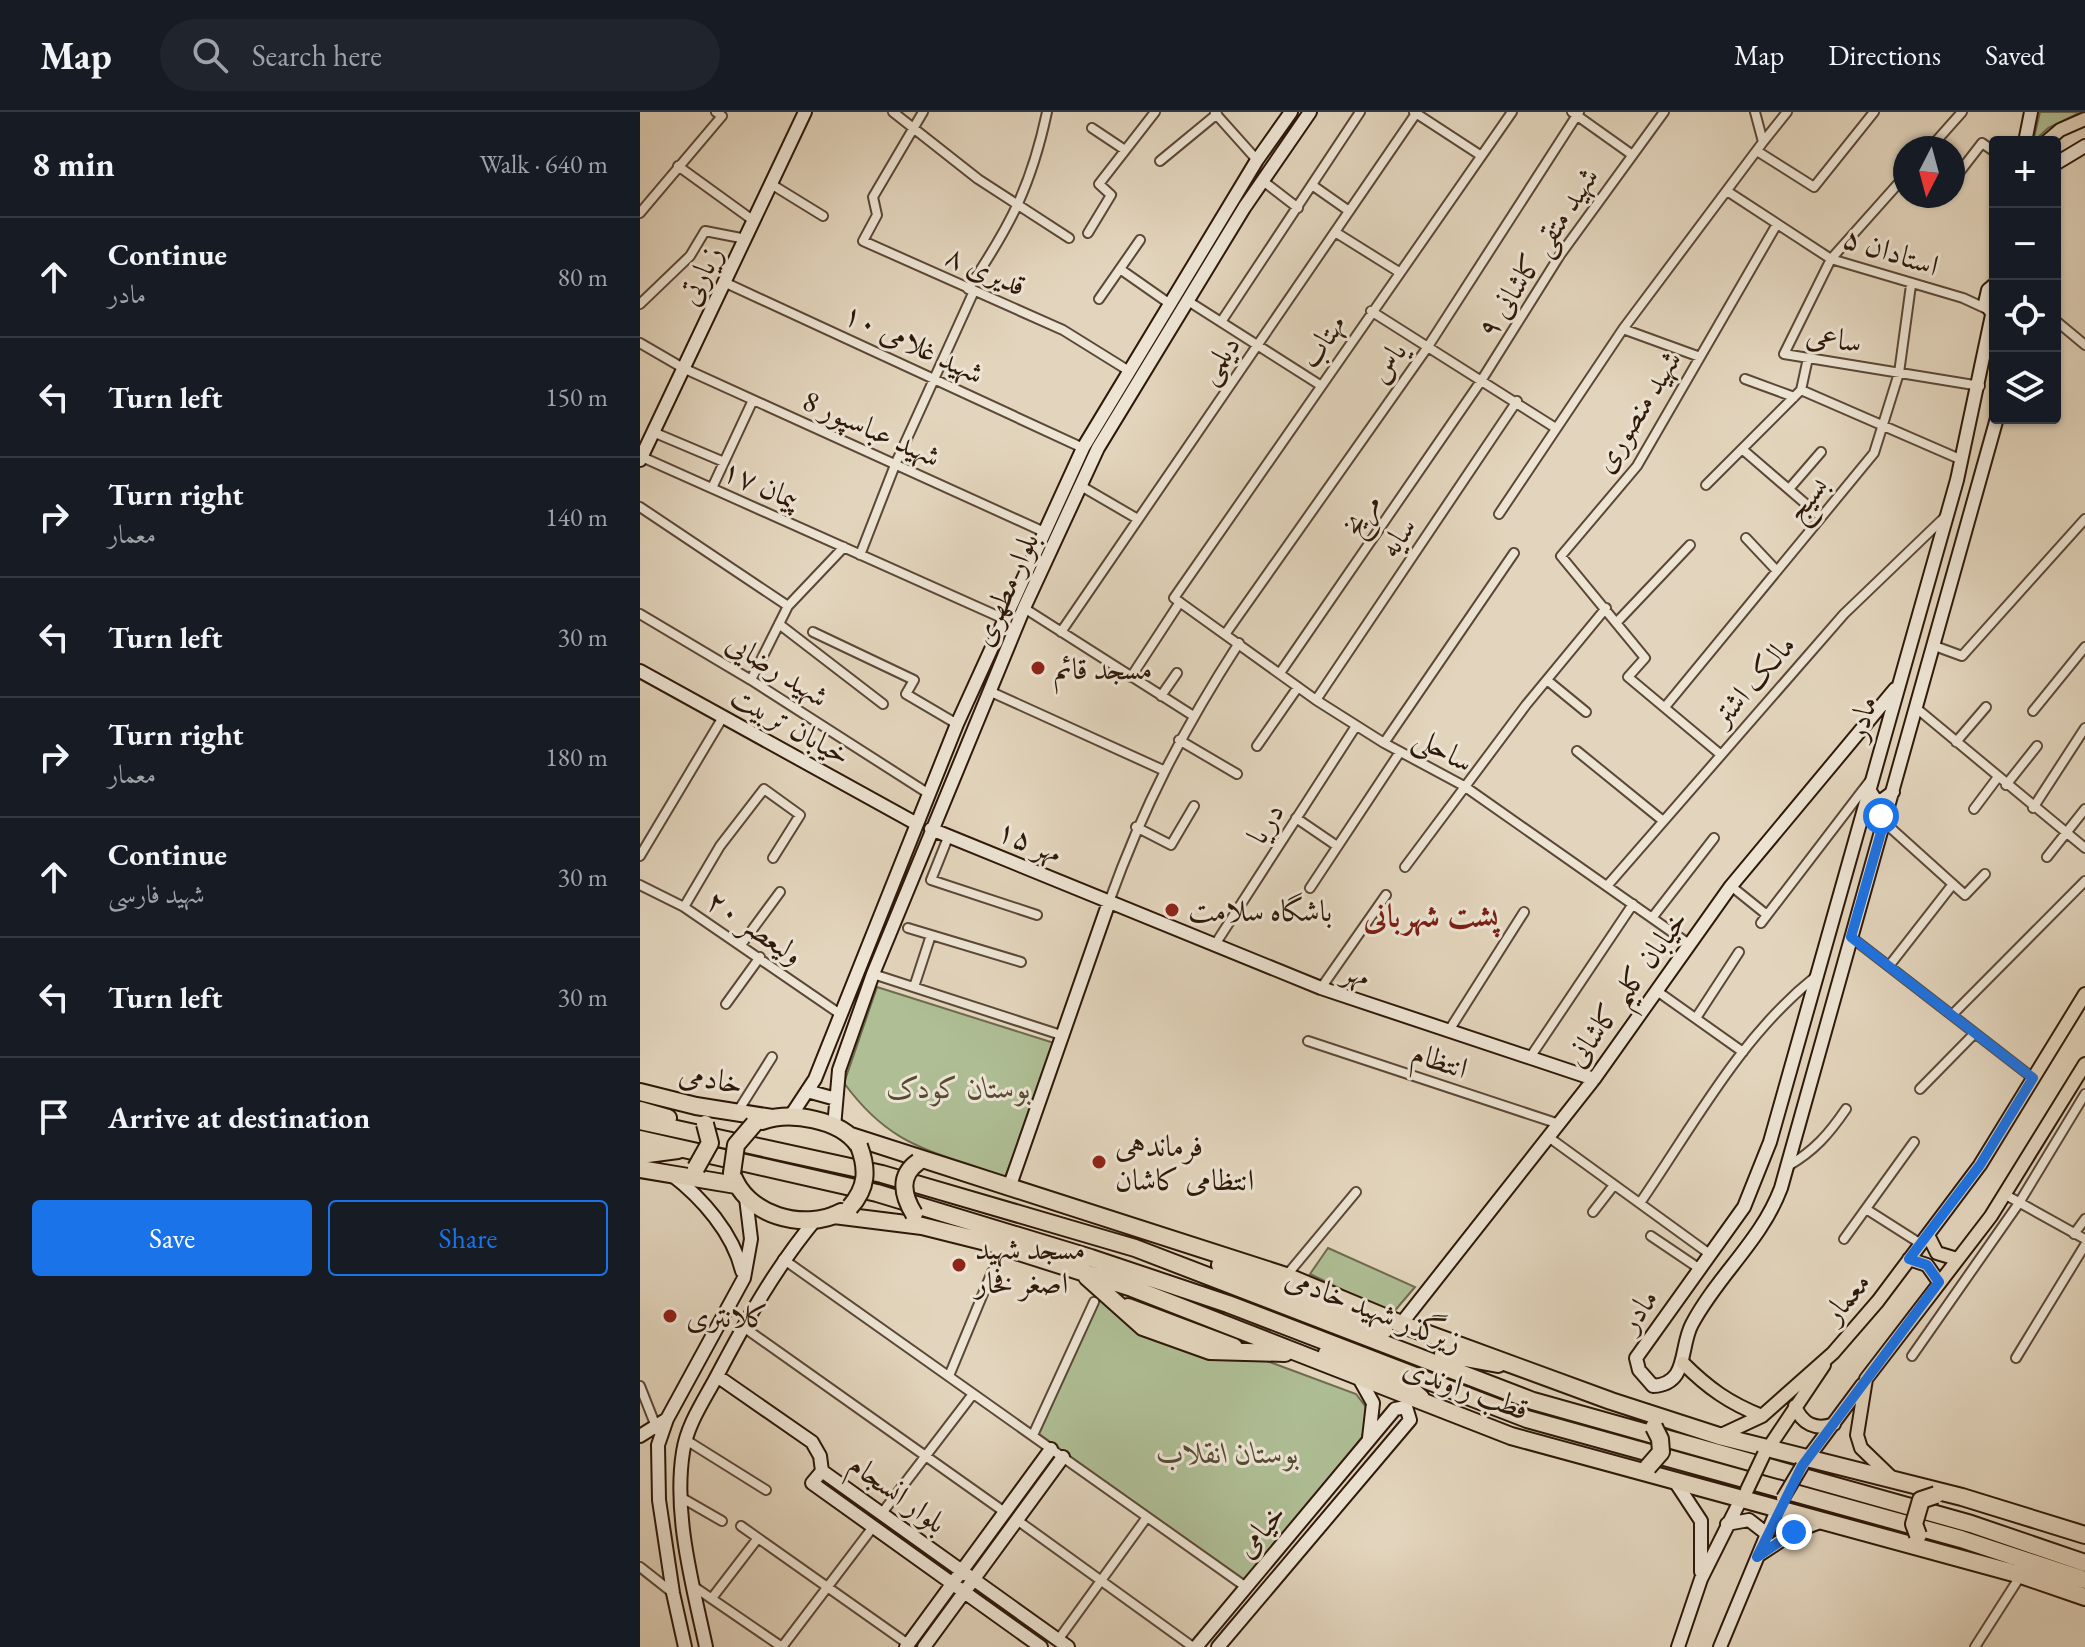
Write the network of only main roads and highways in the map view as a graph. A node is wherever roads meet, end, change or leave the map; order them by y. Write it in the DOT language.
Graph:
graph roads {
  1 [pos="2085,119"];
  2 [pos="2053,136"];
  3 [pos="2085,994"];
  4 [pos="2085,1064"];
  5 [pos="640,1092"];
  6 [pos="696,1106"];
  7 [pos="640,1110"];
  8 [pos="772,1118"];
  9 [pos="640,1121"];
  10 [pos="640,1139"];
  11 [pos="686,1141"];
  12 [pos="855,1141"];
  13 [pos="640,1155"];
  14 [pos="922,1161"];
  15 [pos="640,1169"];
  16 [pos="684,1173"];
  17 [pos="738,1185"];
  18 [pos="834,1215"];
  19 [pos="918,1220"];
  20 [pos="1924,1240"];
  21 [pos="1135,1248"];
  22 [pos="1909,1259"];
  23 [pos="1957,1259"];
  24 [pos="1079,1271"];
  25 [pos="1146,1276"];
  26 [pos="1939,1282"];
  27 [pos="1297,1353"];
  28 [pos="1833,1353"];
  29 [pos="1683,1363"];
  30 [pos="1520,1367"];
  31 [pos="1866,1379"];
  32 [pos="1568,1386"];
  33 [pos="1795,1406"];
  34 [pos="1430,1407"];
  35 [pos="1762,1416"];
  36 [pos="1834,1424"];
  37 [pos="1719,1436"];
  38 [pos="1766,1451"];
  39 [pos="1805,1462"];
  40 [pos="1621,1469"];
  41 [pos="1893,1479"];
  42 [pos="1743,1496"];
  43 [pos="1962,1497"];
  44 [pos="1780,1504"];
  45 [pos="2085,1535"];
  46 [pos="2085,1563"];
  47 [pos="2021,1575"];
  48 [pos="2085,1580"];
  49 [pos="2085,1597"];
  1 -- 2 [label="main road"];
  3 -- 20 [label="main road, معمار"];
  4 -- 23 [label="main road"];
  5 -- 6 [label="highway, خادمی"];
  6 -- 8 [label="highway, خادمی"];
  6 -- 16 [label="highway, bridge"];
  7 -- 11 [label="highway"];
  8 -- 12 [label="highway"];
  8 -- 17 [label="highway, bridge"];
  9 -- 11 [label="highway, زیرگذر شهید خادمی"];
  10 -- 11 [label="highway, زیرگذر شهید خادمی"];
  11 -- 13 [label="highway"];
  11 -- 21 [label="highway, زیرگذر شهید خادمی"];
  11 -- 25 [label="highway, زیرگذر شهید خادمی"];
  12 -- 14 [label="highway, قطب راوندی"];
  12 -- 18 [label="highway, bridge"];
  14 -- 19 [label="highway, bridge"];
  14 -- 30 [label="highway, قطب راوندی"];
  15 -- 16 [label="highway"];
  16 -- 17 [label="highway"];
  17 -- 18 [label="highway"];
  18 -- 19 [label="highway, قطب راوندی"];
  19 -- 24 [label="highway, قطب راوندی"];
  20 -- 22 [label="main road, معمار"];
  20 -- 23 [label="main road"];
  21 -- 30 [label="highway"];
  21 -- 46 [label="highway, زیرگذر شهید خادمی"];
  22 -- 26 [label="main road"];
  22 -- 28 [label="main road, معمار"];
  23 -- 26 [label="main road"];
  24 -- 27 [label="highway, قطب راوندی"];
  24 -- 27 [label="highway"];
  25 -- 34 [label="highway"];
  25 -- 48 [label="highway, زیرگذر شهید خادمی"];
  26 -- 31 [label="main road"];
  27 -- 34 [label="highway, قطب راوندی"];
  28 -- 33 [label="main road, معمار"];
  28 -- 35 [label="main road, معمار"];
  29 -- 35 [label="main road"];
  30 -- 32 [label="highway, قطب راوندی"];
  31 -- 36 [label="main road"];
  31 -- 41 [label="main road"];
  32 -- 37 [label="highway, قطب راوندی"];
  32 -- 40 [label="highway, bridge"];
  33 -- 36 [label="main road"];
  33 -- 38 [label="main road, معمار"];
  34 -- 40 [label="highway, قطب راوندی"];
  35 -- 37 [label="main road, معمار"];
  36 -- 39 [label="main road"];
  37 -- 38 [label="highway, قطب راوندی"];
  38 -- 39 [label="highway, قطب راوندی"];
  38 -- 42 [label="main road, معمار, bridge"];
  39 -- 41 [label="highway, قطب راوندی"];
  39 -- 44 [label="main road, bridge"];
  40 -- 42 [label="highway, قطب راوندی"];
  41 -- 43 [label="highway, قطب راوندی"];
  42 -- 44 [label="highway, قطب راوندی"];
  43 -- 45 [label="highway, قطب راوندی"];
  43 -- 47 [label="highway, bridge"];
  44 -- 47 [label="highway, قطب راوندی"];
  47 -- 49 [label="highway, قطب راوندی"];
}
